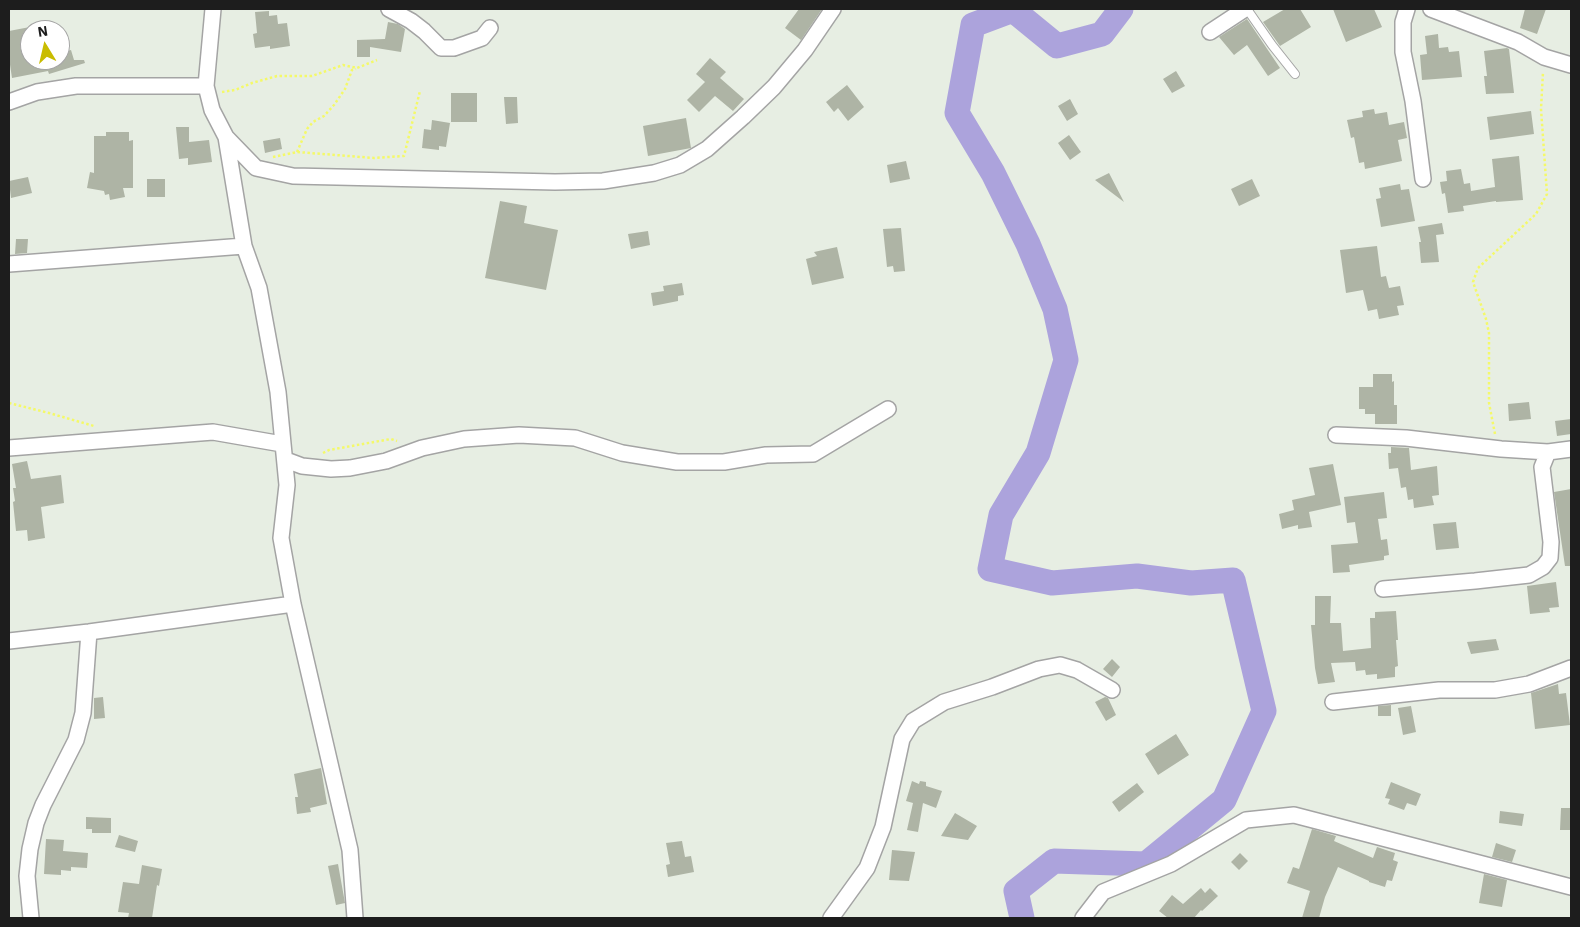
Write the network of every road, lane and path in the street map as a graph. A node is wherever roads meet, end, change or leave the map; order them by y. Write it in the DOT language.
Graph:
graph roads {
  1 [pos="213,9"];
  2 [pos="389,9"];
  3 [pos="833,9"];
  4 [pos="1246,9"];
  5 [pos="1407,9"];
  6 [pos="1431,9"];
  7 [pos="490,28"];
  8 [pos="1210,32"];
  9 [pos="1544,57"];
  10 [pos="377,60"];
  11 [pos="1571,65"];
  12 [pos="357,68"];
  13 [pos="1295,74"];
  14 [pos="207,90"];
  15 [pos="420,91"];
  16 [pos="9,102"];
  17 [pos="226,137"];
  18 [pos="297,152"];
  19 [pos="256,168"];
  20 [pos="1423,179"];
  21 [pos="244,246"];
  22 [pos="9,264"];
  23 [pos="9,403"];
  24 [pos="888,409"];
  25 [pos="96,427"];
  26 [pos="1336,435"];
  27 [pos="398,441"];
  28 [pos="282,444"];
  29 [pos="9,448"];
  30 [pos="1501,449"];
  31 [pos="1571,449"];
  32 [pos="1548,452"];
  33 [pos="322,454"];
  34 [pos="286,460"];
  35 [pos="1383,589"];
  36 [pos="293,604"];
  37 [pos="89,632"];
  38 [pos="9,640"];
  39 [pos="1571,668"];
  40 [pos="1112,690"];
  41 [pos="1333,702"];
  42 [pos="1571,887"];
  43 [pos="31,918"];
  44 [pos="355,918"];
  45 [pos="831,918"];
  46 [pos="1083,918"];
  1 -- 14 [label="street"];
  2 -- 7 [label="street"];
  3 -- 19 [label="street"];
  4 -- 8 [label="street"];
  4 -- 13 [label="lane"];
  5 -- 20 [label="street"];
  6 -- 9 [label="street"];
  9 -- 11 [label="street"];
  9 -- 30 [label="path"];
  10 -- 12 [label="path"];
  12 -- 14 [label="path"];
  12 -- 18 [label="path"];
  14 -- 16 [label="street"];
  14 -- 17 [label="street"];
  15 -- 18 [label="path"];
  17 -- 19 [label="street"];
  17 -- 21 [label="street"];
  18 -- 19 [label="path"];
  21 -- 22 [label="street"];
  21 -- 28 [label="street"];
  23 -- 25 [label="path"];
  24 -- 34 [label="street"];
  26 -- 30 [label="street"];
  27 -- 33 [label="path"];
  28 -- 29 [label="street"];
  28 -- 34 [label="street"];
  30 -- 32 [label="street"];
  31 -- 32 [label="street"];
  32 -- 35 [label="street"];
  34 -- 36 [label="street"];
  36 -- 37 [label="street"];
  36 -- 44 [label="street"];
  37 -- 38 [label="street"];
  37 -- 43 [label="street"];
  39 -- 41 [label="street"];
  40 -- 45 [label="street"];
  42 -- 46 [label="street"];
}
